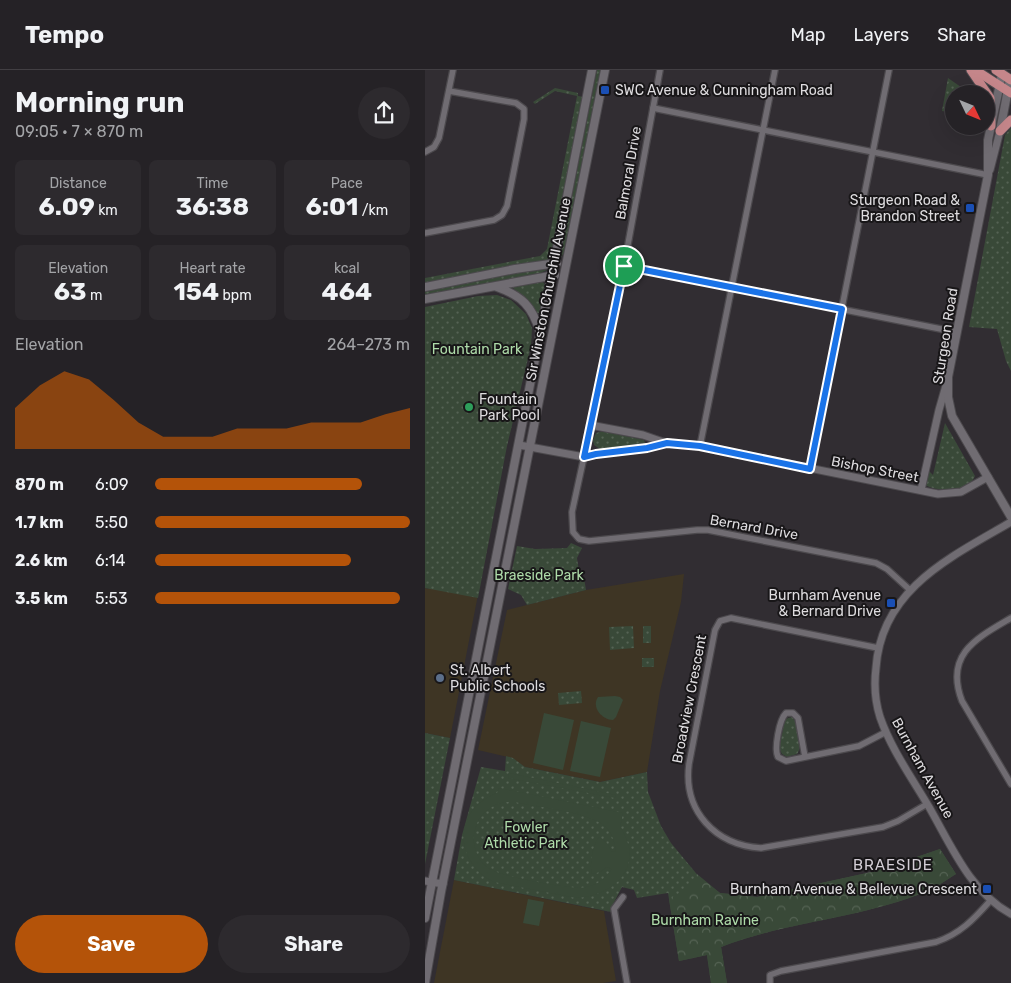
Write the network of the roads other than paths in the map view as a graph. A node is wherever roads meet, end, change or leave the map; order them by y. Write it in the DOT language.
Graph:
graph roads {
  1 [pos="453,70"];
  2 [pos="592,70"];
  3 [pos="605,70"];
  4 [pos="660,70"];
  5 [pos="775,70"];
  6 [pos="889,70"];
  7 [pos="971,70"];
  8 [pos="975,70"];
  9 [pos="1006,75"];
  10 [pos="981,85"];
  11 [pos="999,85"];
  12 [pos="449,91"];
  13 [pos="1010,92"];
  14 [pos="995,106"];
  15 [pos="653,108"];
  16 [pos="1011,120"];
  17 [pos="763,129"];
  18 [pos="1000,131"];
  19 [pos="990,135"];
  20 [pos="873,151"];
  21 [pos="425,152"];
  22 [pos="988,175"];
  23 [pos="425,233"];
  24 [pos="567,261"];
  25 [pos="554,263"];
  26 [pos="624,266"];
  27 [pos="564,273"];
  28 [pos="552,276"];
  29 [pos="495,286"];
  30 [pos="425,287"];
  31 [pos="731,287"];
  32 [pos="425,299"];
  33 [pos="842,309"];
  34 [pos="956,332"];
  35 [pos="541,335"];
  36 [pos="948,377"];
  37 [pos="591,425"];
  38 [pos="667,443"];
  39 [pos="519,445"];
  40 [pos="700,446"];
  41 [pos="530,447"];
  42 [pos="584,457"];
  43 [pos="810,469"];
  44 [pos="988,477"];
  45 [pos="921,490"];
  46 [pos="1011,517"];
  47 [pos="1011,522"];
  48 [pos="910,590"];
  49 [pos="1010,621"];
  50 [pos="877,648"];
  51 [pos="886,732"];
  52 [pos="805,757"];
  53 [pos="1011,784"];
  54 [pos="927,804"];
  55 [pos="429,882"];
  56 [pos="443,884"];
  57 [pos="623,897"];
  58 [pos="991,901"];
  59 [pos="1011,914"];
  60 [pos="425,918"];
  61 [pos="425,983"];
  62 [pos="627,983"];
  63 [pos="770,983"];
  1 -- 12 [label="street"];
  2 -- 25 [label="main road, Sir Winston Churchill Avenue"];
  3 -- 24 [label="main road, Sir Winston Churchill Avenue"];
  4 -- 15 [label="street, Balmoral Drive"];
  5 -- 17 [label="street"];
  6 -- 20 [label="street"];
  7 -- 10 [label="main road"];
  8 -- 11 [label="main road"];
  9 -- 11 [label="main road, Sturgeon Road"];
  9 -- 13 [label="main road, Sturgeon Road"];
  11 -- 13 [label="main road"];
  11 -- 14 [label="main road, Sturgeon Road"];
  12 -- 21 [label="street"];
  12 -- 23 [label="street"];
  13 -- 18 [label="main road, Sturgeon Road"];
  15 -- 17 [label="street"];
  15 -- 26 [label="street, Balmoral Drive"];
  16 -- 18 [label="main road"];
  17 -- 20 [label="street"];
  17 -- 31 [label="street"];
  18 -- 22 [label="street, Sturgeon Road"];
  19 -- 22 [label="main road, Sturgeon Road"];
  20 -- 22 [label="street"];
  20 -- 33 [label="street"];
  22 -- 34 [label="main road, Sturgeon Road"];
  24 -- 25 [label="main road"];
  24 -- 27 [label="main road, Sir Winston Churchill Avenue"];
  25 -- 28 [label="main road, Sir Winston Churchill Avenue"];
  25 -- 30 [label="main road"];
  26 -- 31 [label="street"];
  26 -- 37 [label="street, Balmoral Drive"];
  27 -- 28 [label="main road"];
  27 -- 41 [label="main road, Sir Winston Churchill Avenue"];
  28 -- 29 [label="main road"];
  28 -- 35 [label="main road, Sir Winston Churchill Avenue"];
  29 -- 32 [label="main road"];
  29 -- 35 [label="main road"];
  31 -- 33 [label="street"];
  31 -- 40 [label="street"];
  33 -- 34 [label="street"];
  33 -- 43 [label="street"];
  34 -- 36 [label="main road, Sturgeon Road"];
  35 -- 39 [label="main road, Sir Winston Churchill Avenue"];
  36 -- 44 [label="main road, Sturgeon Road"];
  36 -- 45 [label="street"];
  37 -- 38 [label="street, Bishop Street"];
  37 -- 42 [label="street, Balmoral Drive"];
  38 -- 40 [label="street, Bishop Street"];
  38 -- 42 [label="street, Bishop Street"];
  39 -- 41 [label="street, Bishop Street"];
  39 -- 55 [label="main road, Sir Winston Churchill Avenue"];
  40 -- 43 [label="street, Bishop Street"];
  41 -- 42 [label="street, Bishop Street"];
  41 -- 56 [label="main road, Sir Winston Churchill Avenue"];
  42 -- 48 [label="street, Bernard Drive"];
  43 -- 45 [label="street, Bishop Street"];
  44 -- 45 [label="street, Bishop Street"];
  44 -- 46 [label="main road, Sturgeon Road"];
  47 -- 48 [label="street, Burnham Avenue"];
  48 -- 50 [label="street, Burnham Avenue"];
  49 -- 53 [label="street"];
  50 -- 51 [label="street, Burnham Avenue"];
  50 -- 54 [label="street, Broadview Crescent"];
  51 -- 52 [label="street"];
  51 -- 54 [label="street, Burnham Avenue"];
  52 -- 52 [label="street"];
  54 -- 58 [label="street, Burnham Avenue"];
  55 -- 56 [label="street"];
  55 -- 60 [label="main road, Sir Winston Churchill Avenue"];
  56 -- 61 [label="main road, Sir Winston Churchill Avenue"];
  57 -- 62 [label="street"];
  58 -- 59 [label="street, Burnham Avenue"];
  58 -- 63 [label="street"];
}
